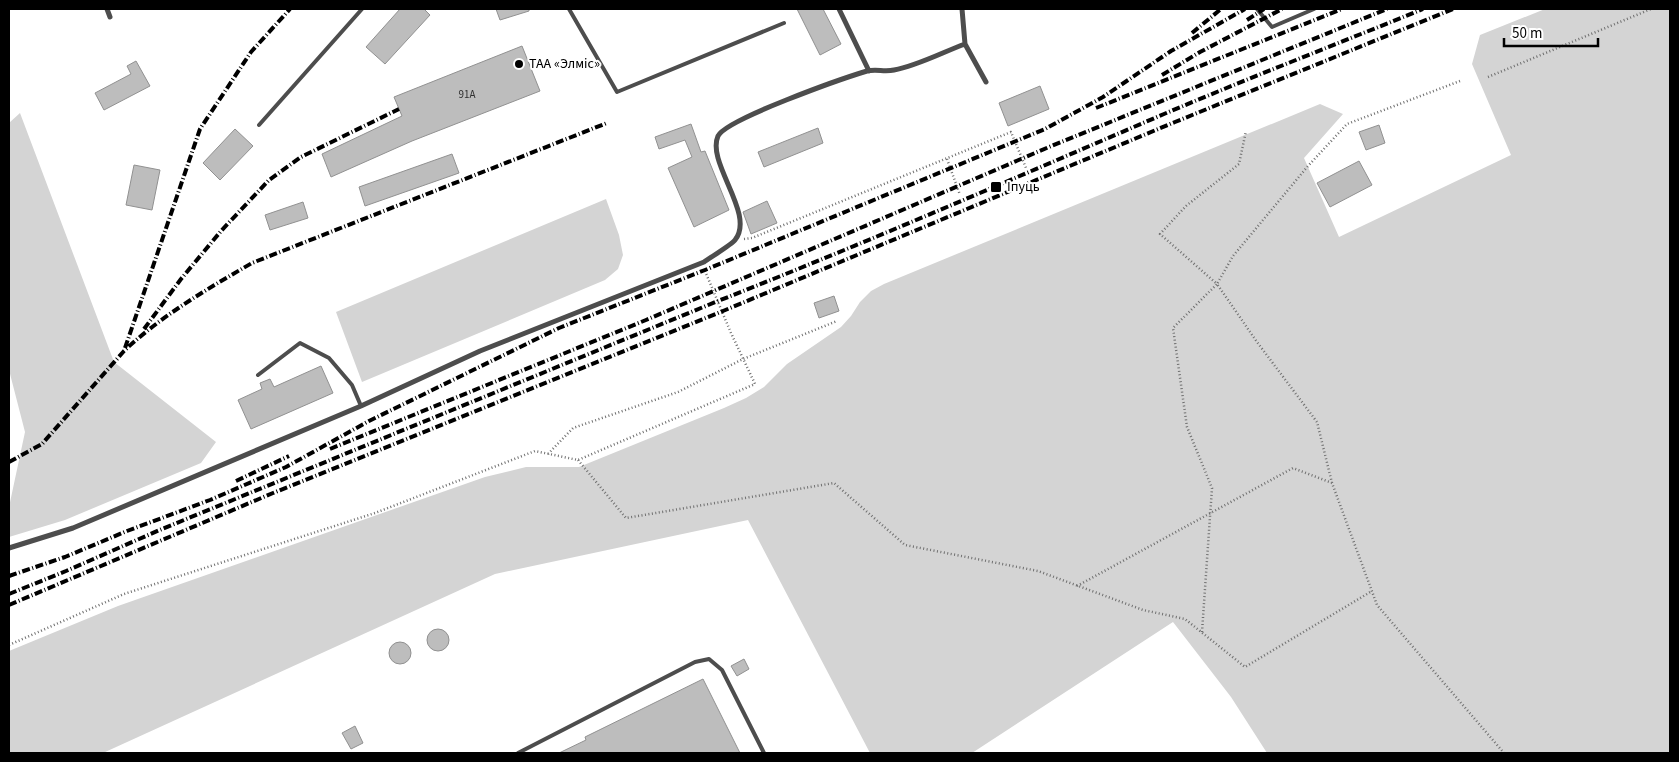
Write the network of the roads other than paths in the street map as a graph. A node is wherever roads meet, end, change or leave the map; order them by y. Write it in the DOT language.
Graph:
graph roads {
  1 [pos="107,9"];
  2 [pos="362,9"];
  3 [pos="569,9"];
  4 [pos="839,9"];
  5 [pos="962,9"];
  6 [pos="1257,9"];
  7 [pos="1314,9"];
  8 [pos="110,17"];
  9 [pos="784,23"];
  10 [pos="965,44"];
  11 [pos="869,71"];
  12 [pos="986,82"];
  13 [pos="259,126"];
  14 [pos="258,375"];
  15 [pos="361,406"];
  16 [pos="9,548"];
  17 [pos="518,753"];
  18 [pos="764,753"];
  1 -- 8 [label="street"];
  2 -- 13 [label="lane"];
  3 -- 9 [label="lane"];
  4 -- 11 [label="street"];
  5 -- 10 [label="street"];
  6 -- 7 [label="lane"];
  10 -- 11 [label="street"];
  10 -- 12 [label="street"];
  11 -- 15 [label="street"];
  14 -- 15 [label="lane"];
  15 -- 16 [label="street"];
  17 -- 18 [label="lane"];
}
